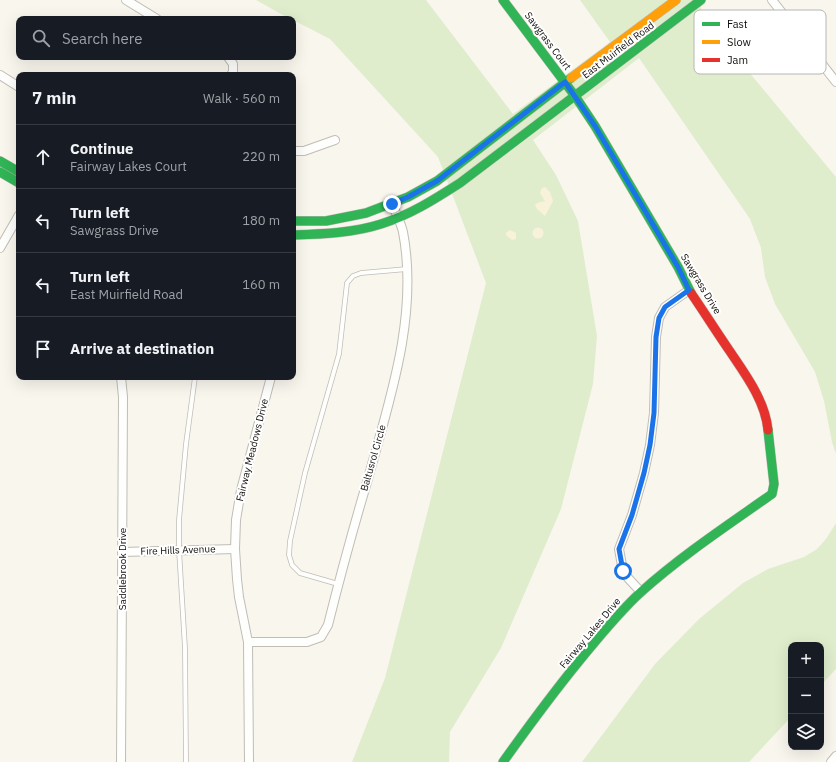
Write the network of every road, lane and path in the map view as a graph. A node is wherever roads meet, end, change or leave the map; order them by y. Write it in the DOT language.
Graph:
graph roads {
  1 [pos="126,0"];
  2 [pos="504,0"];
  3 [pos="676,0"];
  4 [pos="701,0"];
  5 [pos="772,0"];
  6 [pos="780,10"];
  7 [pos="152,16"];
  8 [pos="230,60"];
  9 [pos="826,69"];
  10 [pos="233,72"];
  11 [pos="0,75"];
  12 [pos="565,82"];
  13 [pos="836,82"];
  14 [pos="16,85"];
  15 [pos="575,96"];
  16 [pos="335,140"];
  17 [pos="296,151"];
  18 [pos="0,161"];
  19 [pos="16,170"];
  20 [pos="0,172"];
  21 [pos="16,181"];
  22 [pos="392,204"];
  23 [pos="398,217"];
  24 [pos="16,220"];
  25 [pos="296,222"];
  26 [pos="296,235"];
  27 [pos="0,248"];
  28 [pos="407,269"];
  29 [pos="689,290"];
  30 [pos="121,380"];
  31 [pos="195,380"];
  32 [pos="270,380"];
  33 [pos="772,494"];
  34 [pos="235,549"];
  35 [pos="179,550"];
  36 [pos="122,552"];
  37 [pos="338,584"];
  38 [pos="641,592"];
  39 [pos="248,642"];
  40 [pos="836,756"];
  41 [pos="121,762"];
  42 [pos="186,762"];
  43 [pos="249,762"];
  44 [pos="503,762"];
  45 [pos="831,762"];
  1 -- 7 [label="street"];
  2 -- 12 [label="street, Sawgrass Court"];
  3 -- 12 [label="street, East Muirfield Road"];
  4 -- 15 [label="street, East Muirfield Road"];
  5 -- 6 [label="street"];
  8 -- 10 [label="street"];
  9 -- 13 [label="street"];
  11 -- 14 [label="street"];
  12 -- 15 [label="street, Sawgrass Court"];
  12 -- 22 [label="street, East Muirfield Road"];
  15 -- 23 [label="street, East Muirfield Road"];
  15 -- 29 [label="street, Sawgrass Drive"];
  16 -- 17 [label="street"];
  18 -- 19 [label="street"];
  20 -- 21 [label="street"];
  22 -- 23 [label="street, Baltusrol Circle"];
  22 -- 25 [label="street, East Muirfield Road"];
  23 -- 26 [label="street, East Muirfield Road"];
  23 -- 28 [label="street, Baltusrol Circle"];
  24 -- 27 [label="street"];
  28 -- 37 [label="street, Baltusrol Circle"];
  28 -- 37 [label="lane"];
  29 -- 33 [label="street, Sawgrass Drive"];
  29 -- 38 [label="street"];
  30 -- 36 [label="street, Saddlebrook Drive"];
  31 -- 35 [label="lane"];
  32 -- 34 [label="street, Fairway Meadows Drive"];
  33 -- 38 [label="street, Fairway Lakes Drive"];
  34 -- 35 [label="street, Fire Hills Avenue"];
  34 -- 39 [label="street, Fairway Meadows Drive"];
  35 -- 36 [label="street, Fire Hills Avenue"];
  35 -- 42 [label="lane"];
  36 -- 41 [label="street, Saddlebrook Drive"];
  37 -- 39 [label="street, Baltusrol Circle"];
  38 -- 44 [label="street, Fairway Lakes Drive"];
  39 -- 43 [label="street, Fairway Meadows Drive"];
  40 -- 45 [label="street"];
}
